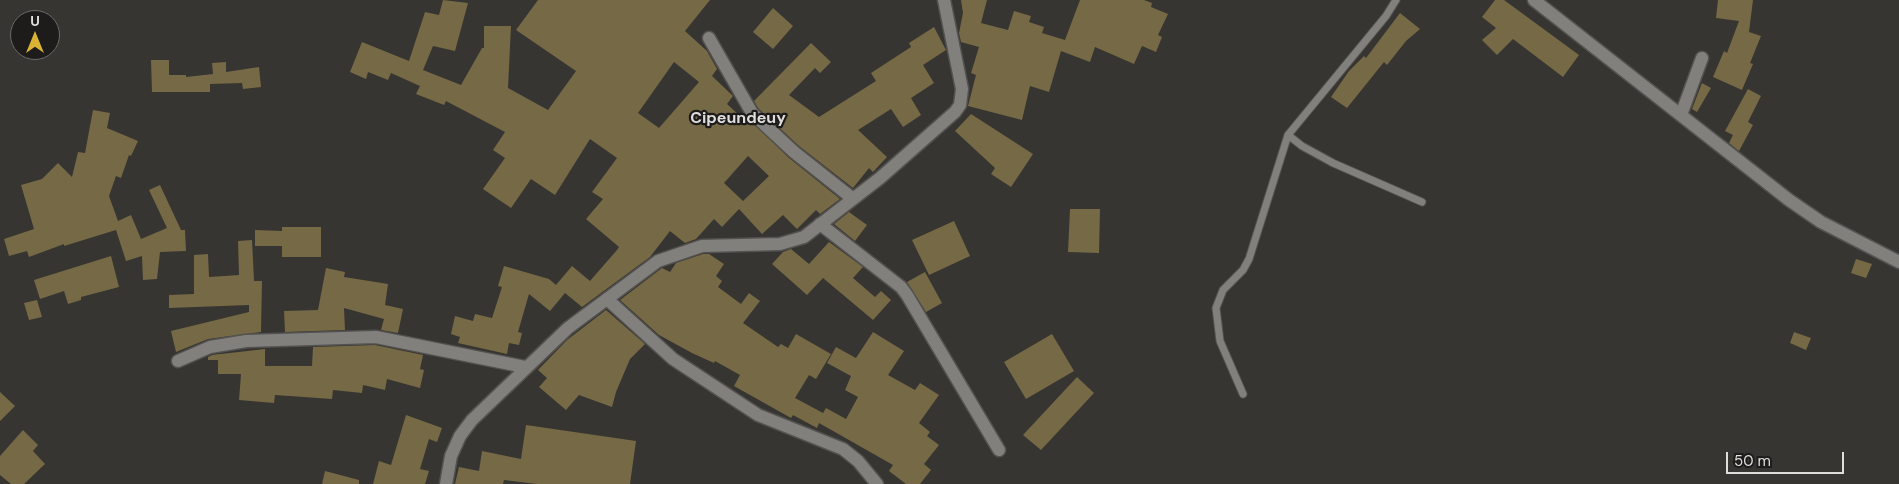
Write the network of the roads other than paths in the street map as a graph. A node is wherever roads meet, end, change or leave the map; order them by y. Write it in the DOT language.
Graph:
graph roads {
  1 [pos="944,0"];
  2 [pos="1396,0"];
  3 [pos="1534,0"];
  4 [pos="709,38"];
  5 [pos="1702,58"];
  6 [pos="1681,115"];
  7 [pos="1288,135"];
  8 [pos="852,198"];
  9 [pos="1422,202"];
  10 [pos="820,224"];
  11 [pos="1899,262"];
  12 [pos="607,299"];
  13 [pos="178,361"];
  14 [pos="525,367"];
  15 [pos="1243,394"];
  16 [pos="998,450"];
  17 [pos="446,484"];
  18 [pos="877,484"];
  1 -- 8 [label="street"];
  2 -- 7 [label="lane"];
  3 -- 6 [label="street"];
  4 -- 8 [label="street"];
  5 -- 6 [label="street"];
  6 -- 11 [label="street"];
  7 -- 9 [label="lane"];
  7 -- 15 [label="lane"];
  8 -- 10 [label="street"];
  10 -- 12 [label="street"];
  10 -- 16 [label="street"];
  12 -- 14 [label="street"];
  12 -- 18 [label="street"];
  13 -- 14 [label="street"];
  14 -- 17 [label="street"];
}
